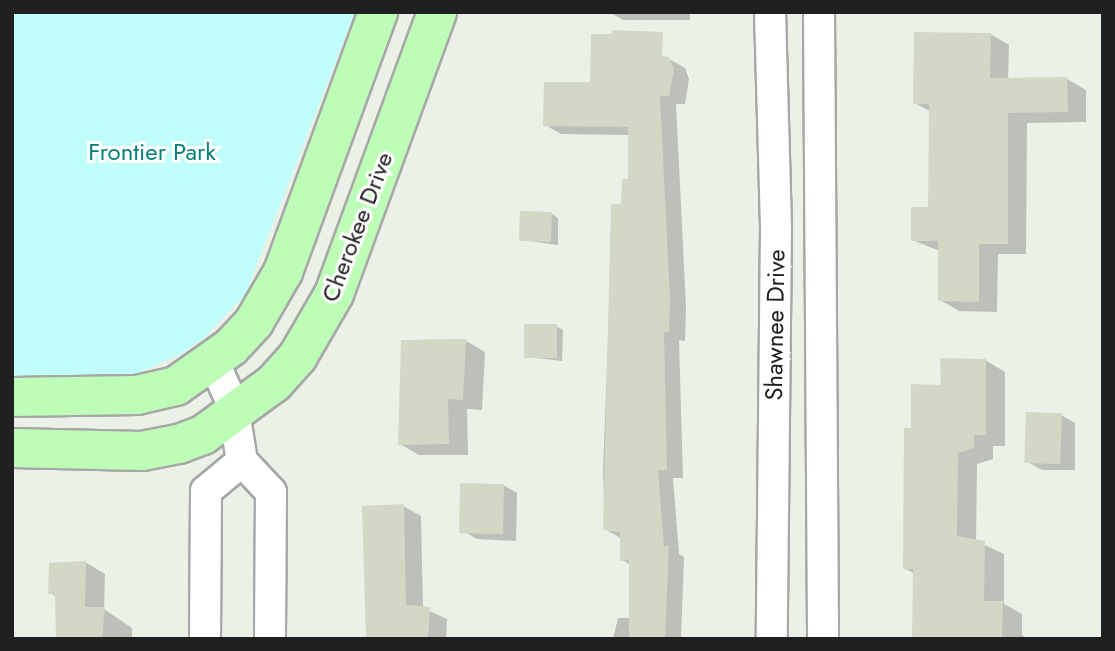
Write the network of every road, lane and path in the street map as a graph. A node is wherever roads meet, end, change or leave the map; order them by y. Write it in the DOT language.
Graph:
graph roads {
  1 [pos="379,12"];
  2 [pos="438,12"];
  3 [pos="770,12"];
  4 [pos="819,12"];
  5 [pos="204,370"];
  6 [pos="12,397"];
  7 [pos="235,415"];
  8 [pos="12,448"];
  9 [pos="242,461"];
  10 [pos="205,639"];
  11 [pos="270,639"];
  12 [pos="772,639"];
  13 [pos="823,639"];
  1 -- 5 [label="main road"];
  2 -- 7 [label="main road, Cherokee Drive"];
  3 -- 12 [label="street, Shawnee Drive"];
  4 -- 13 [label="street, Shawnee Drive"];
  5 -- 6 [label="main road"];
  5 -- 7 [label="street"];
  7 -- 8 [label="main road, Cherokee Drive"];
  7 -- 9 [label="street"];
  9 -- 10 [label="street"];
  9 -- 11 [label="street"];
}
